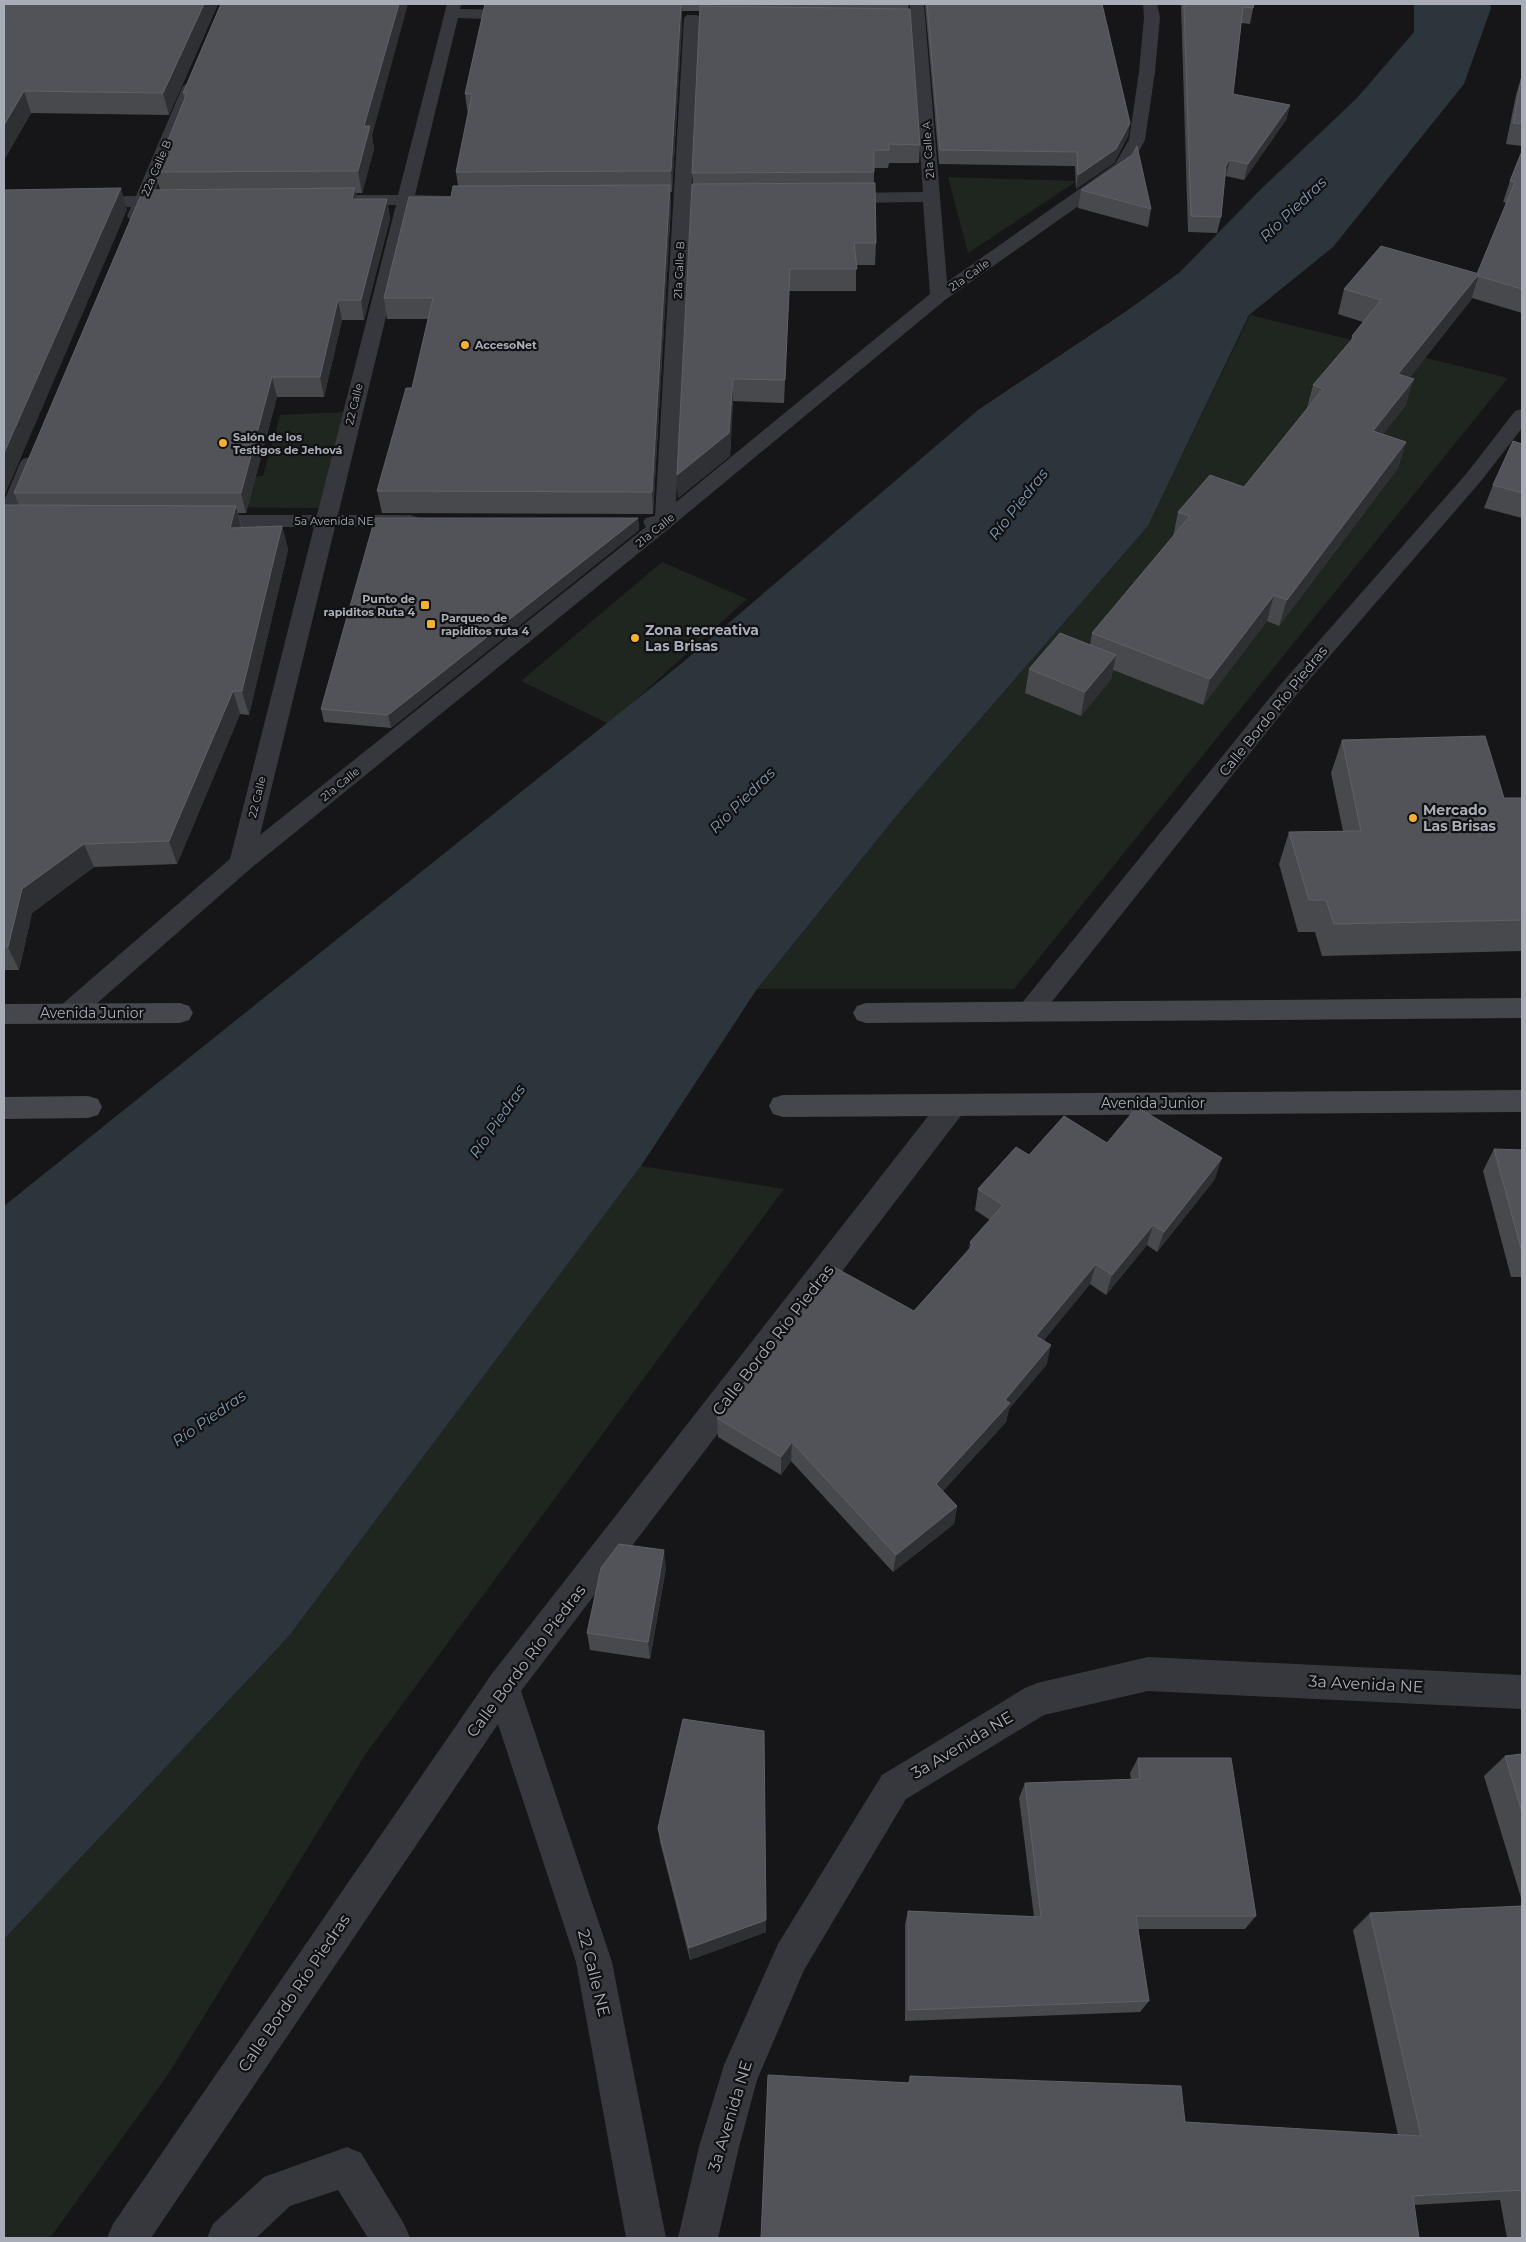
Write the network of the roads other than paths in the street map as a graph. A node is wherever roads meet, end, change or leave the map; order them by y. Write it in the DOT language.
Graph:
graph roads {
  1 [pos="917,4"];
  2 [pos="1150,4"];
  3 [pos="453,9"];
  4 [pos="538,15"];
  5 [pos="673,18"];
  6 [pos="692,18"];
  7 [pos="712,18"];
  8 [pos="859,20"];
  9 [pos="918,21"];
  10 [pos="196,76"];
  11 [pos="932,197"];
  12 [pos="682,198"];
  13 [pos="702,198"];
  14 [pos="822,198"];
  15 [pos="663,199"];
  16 [pos="337,200"];
  17 [pos="405,200"];
  18 [pos="465,200"];
  19 [pos="191,201"];
  20 [pos="73,202"];
  21 [pos="142,202"];
  22 [pos="130,229"];
  23 [pos="940,296"];
  24 [pos="1522,415"];
  25 [pos="36,448"];
  26 [pos="185,521"];
  27 [pos="325,521"];
  28 [pos="10,522"];
  29 [pos="425,522"];
  30 [pos="635,522"];
  31 [pos="665,522"];
  32 [pos="241,863"];
  33 [pos="1522,1008"];
  34 [pos="1030,1011"];
  35 [pos="69,1013"];
  36 [pos="180,1013"];
  37 [pos="866,1013"];
  38 [pos="4,1014"];
  39 [pos="1522,1101"];
  40 [pos="953,1105"];
  41 [pos="783,1106"];
  42 [pos="88,1107"];
  43 [pos="4,1108"];
  44 [pos="503,1687"];
  45 [pos="1522,1692"];
  46 [pos="127,2238"];
  47 [pos="227,2238"];
  48 [pos="390,2238"];
  49 [pos="646,2238"];
  50 [pos="698,2238"];
  1 -- 9 [label="street, 21a Calle A"];
  2 -- 23 [label="street, 21a Calle"];
  3 -- 4 [label="street"];
  3 -- 17 [label="street, 22 Calle"];
  5 -- 6 [label="street"];
  6 -- 7 [label="street"];
  6 -- 12 [label="street, 21a Calle B"];
  8 -- 9 [label="street"];
  9 -- 11 [label="street, 21a Calle A"];
  10 -- 21 [label="street, 22a Calle B"];
  11 -- 14 [label="street"];
  11 -- 23 [label="street, 21a Calle A"];
  12 -- 13 [label="street"];
  12 -- 15 [label="street"];
  12 -- 31 [label="street, 21a Calle B"];
  16 -- 17 [label="street"];
  17 -- 18 [label="street"];
  17 -- 27 [label="street, 22 Calle"];
  19 -- 21 [label="street"];
  20 -- 21 [label="street"];
  21 -- 22 [label="street, 22a Calle B"];
  23 -- 31 [label="street, 21a Calle"];
  24 -- 34 [label="street, Calle Bordo Río Piedras"];
  25 -- 28 [label="street"];
  26 -- 27 [label="street, 5a Avenida NE"];
  27 -- 29 [label="street, 5a Avenida NE"];
  27 -- 32 [label="street, 22 Calle"];
  30 -- 31 [label="street"];
  31 -- 32 [label="street, 21a Calle"];
  32 -- 35 [label="street, 21a Calle"];
  33 -- 34 [label="main road"];
  34 -- 37 [label="main road"];
  35 -- 36 [label="main road, Avenida Junior"];
  35 -- 38 [label="main road, Avenida Junior"];
  39 -- 40 [label="main road, Avenida Junior"];
  40 -- 41 [label="main road, Avenida Junior"];
  40 -- 44 [label="street, Calle Bordo Río Piedras"];
  42 -- 43 [label="main road"];
  44 -- 46 [label="street, Calle Bordo Río Piedras"];
  44 -- 49 [label="street, 22 Calle NE"];
  45 -- 50 [label="street, 3a Avenida NE"];
  47 -- 48 [label="street"];
}
